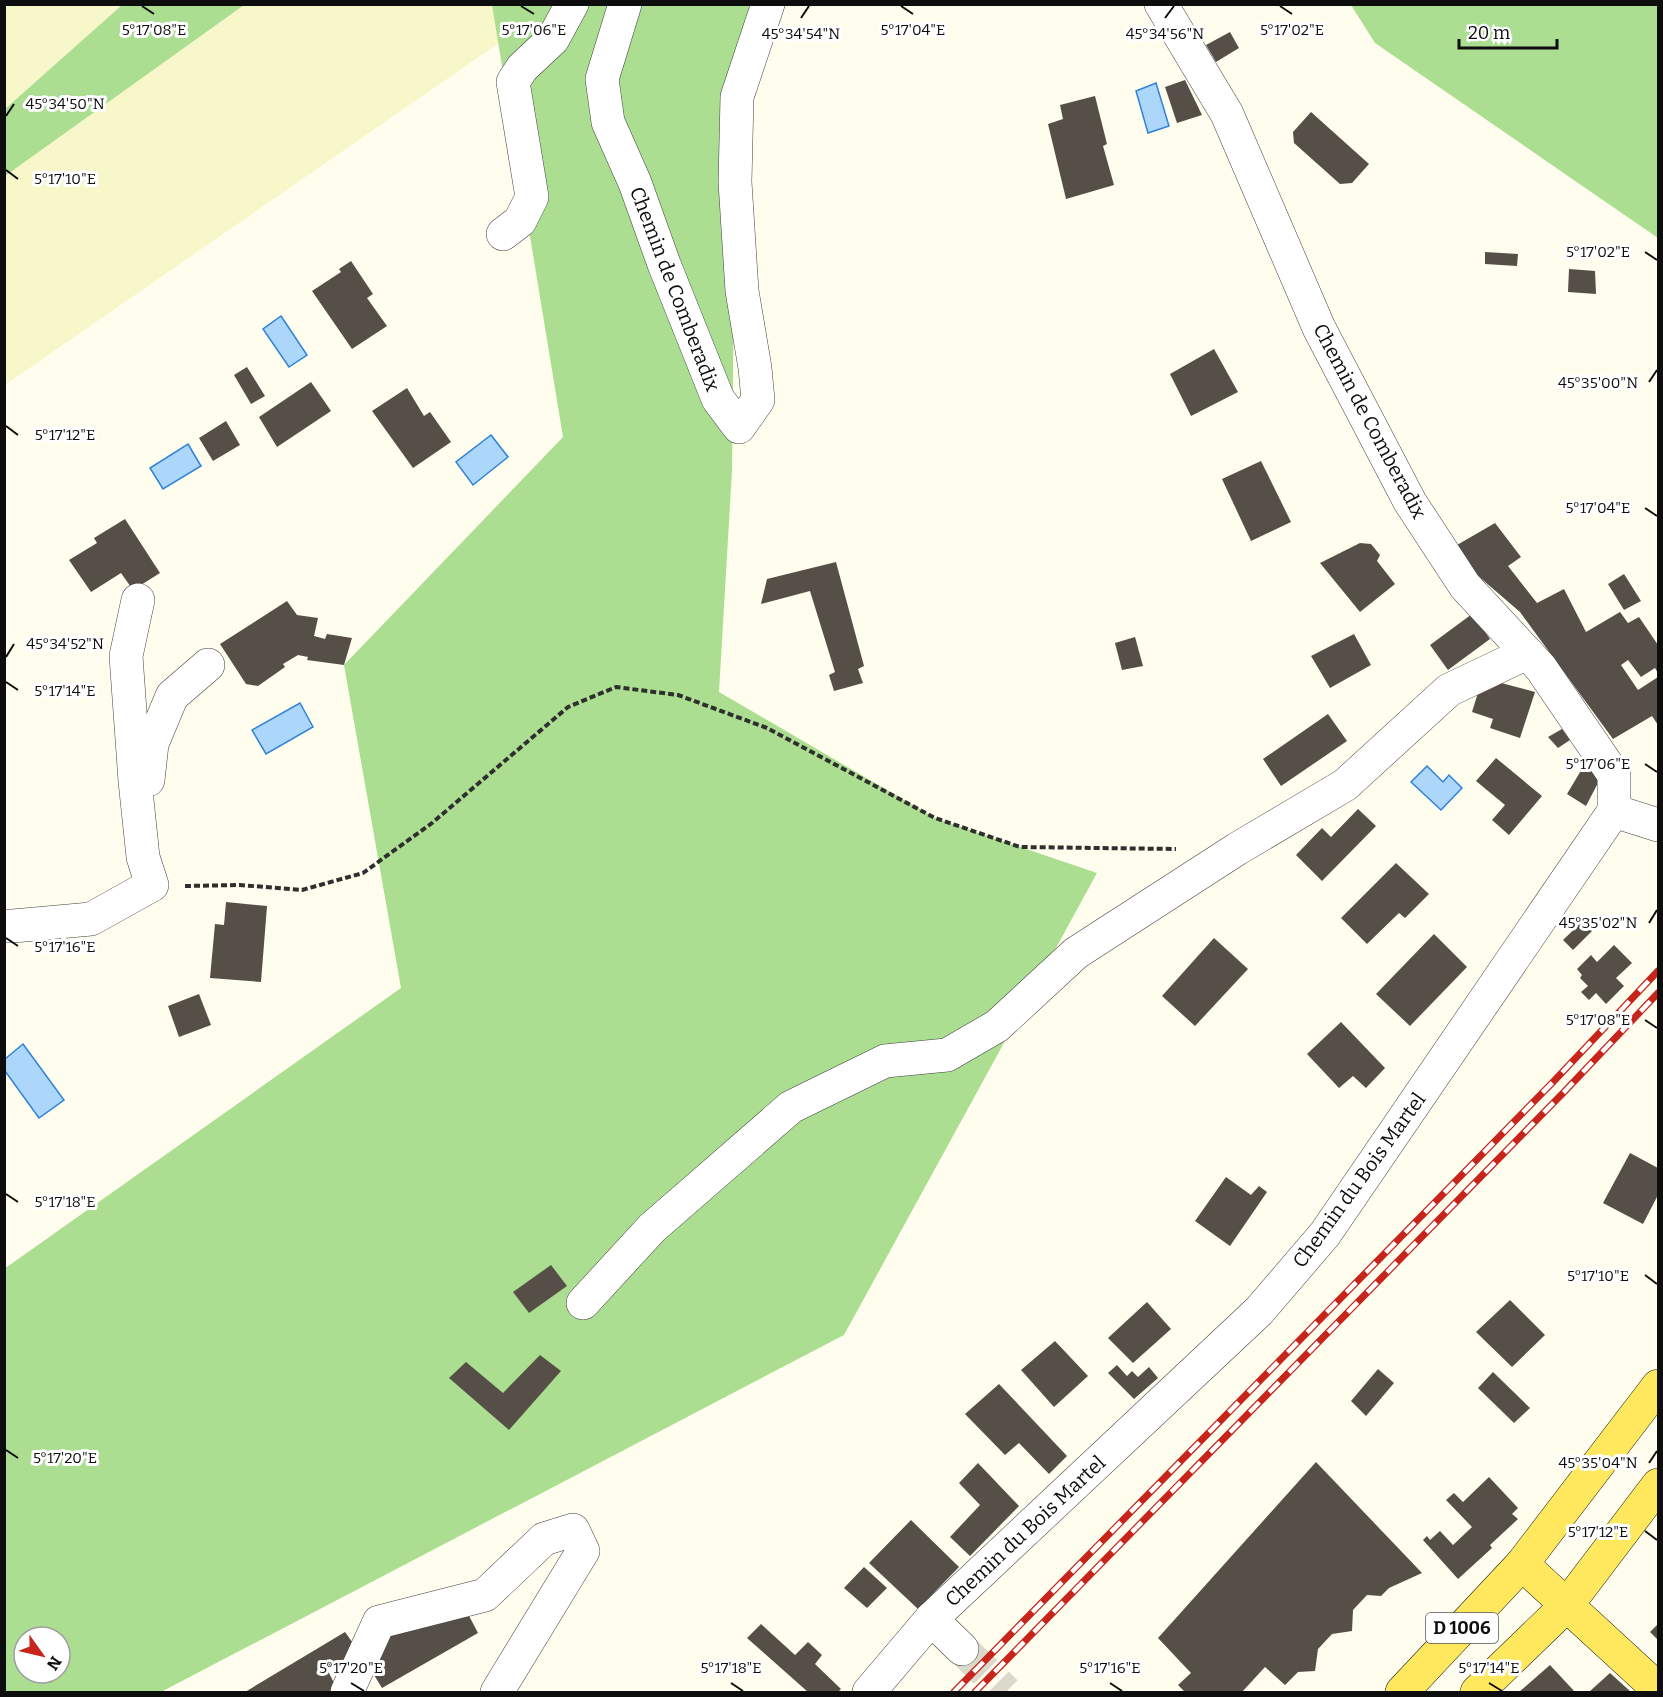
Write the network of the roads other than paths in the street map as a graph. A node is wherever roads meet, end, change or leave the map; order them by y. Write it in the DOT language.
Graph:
graph roads {
  1 [pos="572,4"];
  2 [pos="625,4"];
  3 [pos="768,4"];
  4 [pos="1161,4"];
  5 [pos="503,234"];
  6 [pos="138,600"];
  7 [pos="1527,653"];
  8 [pos="208,665"];
  9 [pos="1614,811"];
  10 [pos="1659,825"];
  11 [pos="147,871"];
  12 [pos="4,926"];
  13 [pos="583,1303"];
  14 [pos="1659,1386"];
  15 [pos="1659,1485"];
  16 [pos="1522,1564"];
  17 [pos="1568,1605"];
  18 [pos="931,1619"];
  19 [pos="962,1649"];
  20 [pos="1659,1689"];
  21 [pos="347,1692"];
  22 [pos="497,1692"];
  23 [pos="868,1692"];
  24 [pos="1402,1692"];
  25 [pos="1477,1692"];
  1 -- 5 [label="street"];
  2 -- 3 [label="street, Chemin de Comberadix"];
  4 -- 7 [label="street, Chemin de Comberadix"];
  6 -- 11 [label="street"];
  7 -- 9 [label="street, Chemin de Comberadix"];
  7 -- 13 [label="street"];
  8 -- 11 [label="street"];
  9 -- 10 [label="street"];
  9 -- 18 [label="street, Chemin du Bois Martel"];
  11 -- 12 [label="street"];
  14 -- 16 [label="main road, D 1006"];
  15 -- 17 [label="main road, D 1006"];
  16 -- 17 [label="main road"];
  16 -- 24 [label="main road, D 1006"];
  17 -- 20 [label="main road"];
  17 -- 25 [label="main road, D 1006"];
  18 -- 19 [label="street"];
  18 -- 23 [label="street, Chemin du Bois Martel"];
  21 -- 22 [label="street"];
}
